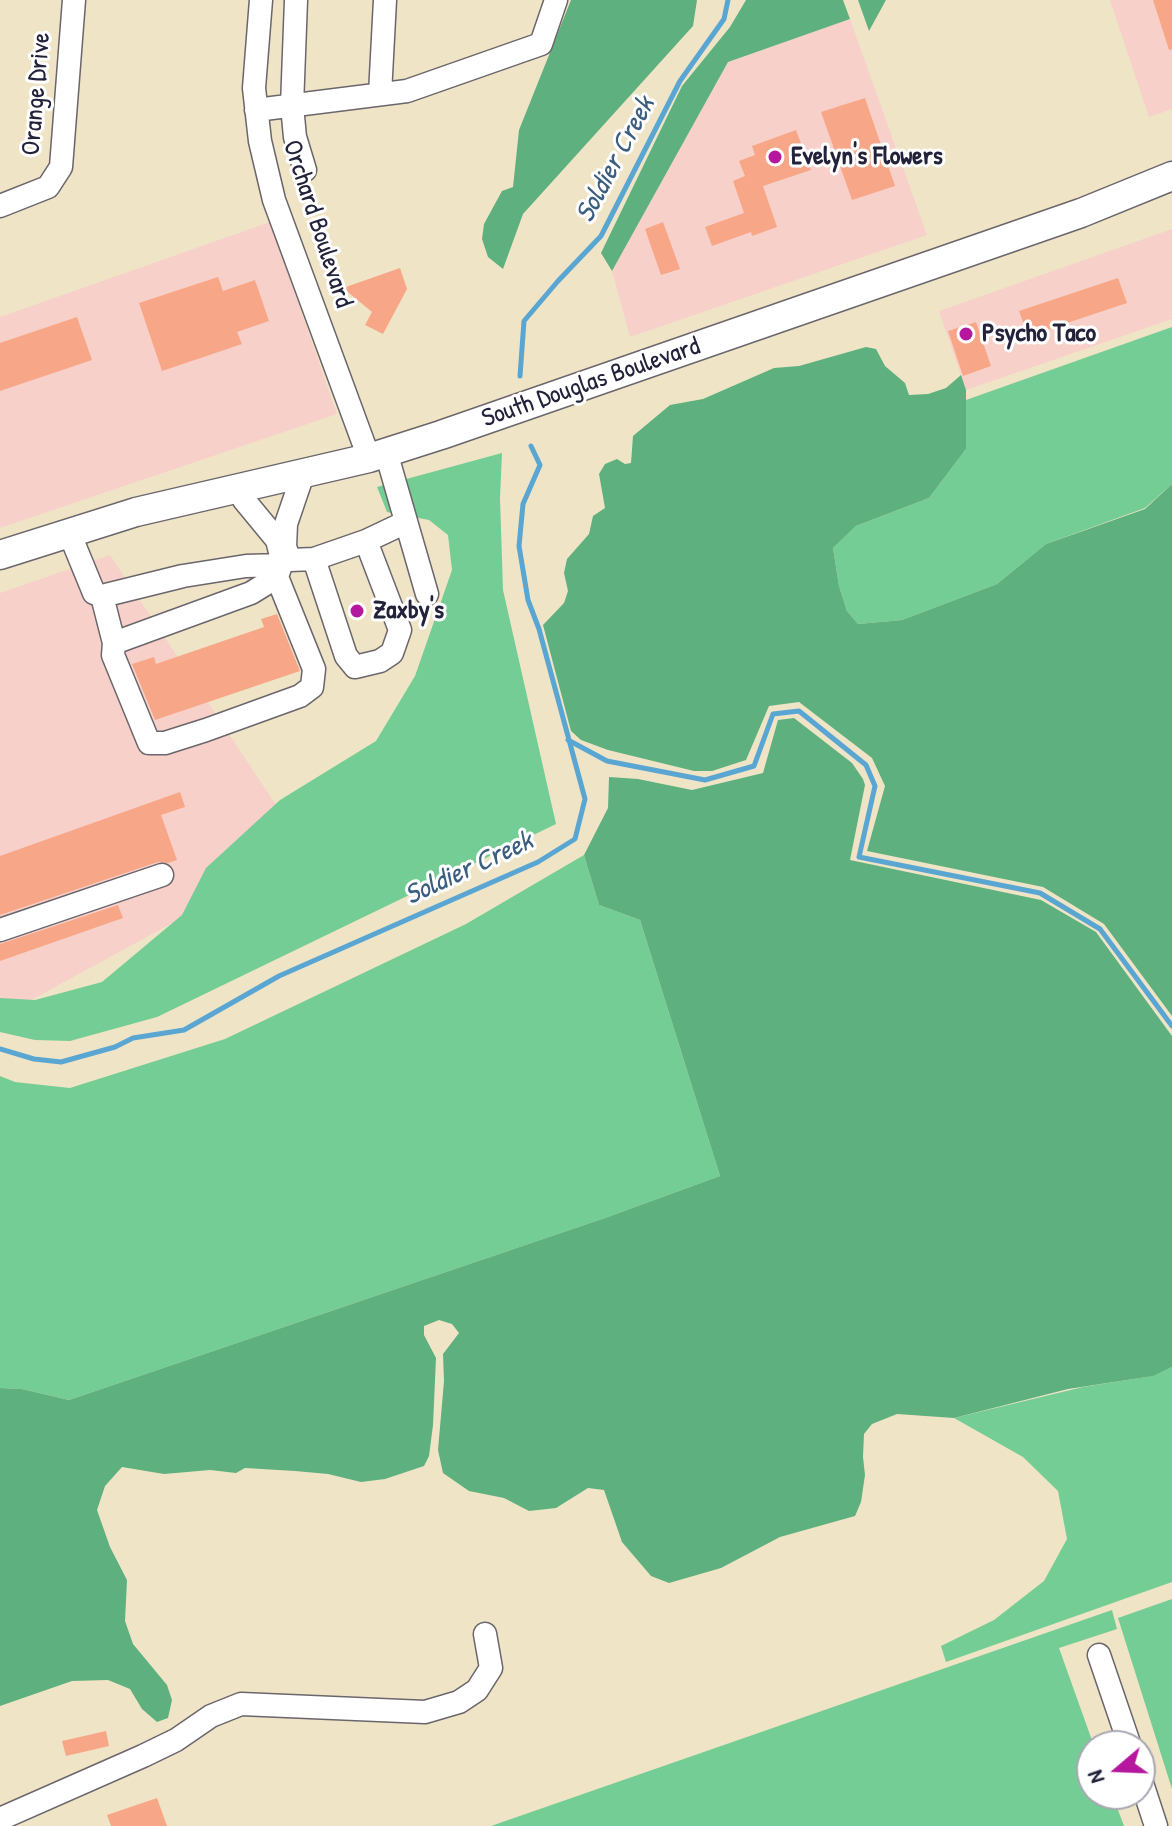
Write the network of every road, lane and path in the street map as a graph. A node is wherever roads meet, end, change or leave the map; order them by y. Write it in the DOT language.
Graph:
graph roads {
  1 [pos="74,0"];
  2 [pos="261,0"];
  3 [pos="296,0"];
  4 [pos="385,0"];
  5 [pos="556,0"];
  6 [pos="380,94"];
  7 [pos="292,106"];
  8 [pos="256,110"];
  9 [pos="305,170"];
  10 [pos="1172,176"];
  11 [pos="0,206"];
  12 [pos="377,455"];
  13 [pos="303,474"];
  14 [pos="239,489"];
  15 [pos="404,523"];
  16 [pos="69,532"];
  17 [pos="366,541"];
  18 [pos="0,555"];
  19 [pos="280,557"];
  20 [pos="314,559"];
  21 [pos="427,594"];
  22 [pos="102,596"];
  23 [pos="114,643"];
  24 [pos="162,875"];
  25 [pos="0,930"];
  26 [pos="485,1634"];
  27 [pos="1099,1655"];
  28 [pos="1125,1730"];
  29 [pos="0,1819"];
  1 -- 11 [label="street, Orange Drive"];
  2 -- 8 [label="street, Orchard Boulevard"];
  3 -- 7 [label="street"];
  4 -- 6 [label="street"];
  5 -- 6 [label="street"];
  6 -- 7 [label="street"];
  7 -- 8 [label="street"];
  7 -- 9 [label="street"];
  8 -- 12 [label="street, Orchard Boulevard"];
  10 -- 12 [label="main road, South Douglas Boulevard"];
  12 -- 13 [label="main road, South Douglas Boulevard"];
  12 -- 15 [label="street, Orchard Boulevard"];
  13 -- 14 [label="main road, South Douglas Boulevard"];
  13 -- 19 [label="street"];
  14 -- 16 [label="main road, South Douglas Boulevard"];
  14 -- 19 [label="street"];
  15 -- 17 [label="street"];
  15 -- 21 [label="street, Orchard Boulevard"];
  16 -- 18 [label="main road, South Douglas Boulevard"];
  16 -- 22 [label="street"];
  17 -- 20 [label="street"];
  17 -- 20 [label="street"];
  19 -- 20 [label="street"];
  19 -- 22 [label="street"];
  19 -- 23 [label="street"];
  19 -- 23 [label="street"];
  22 -- 23 [label="street"];
  24 -- 25 [label="street"];
  26 -- 29 [label="street"];
  27 -- 28 [label="street"];
}
